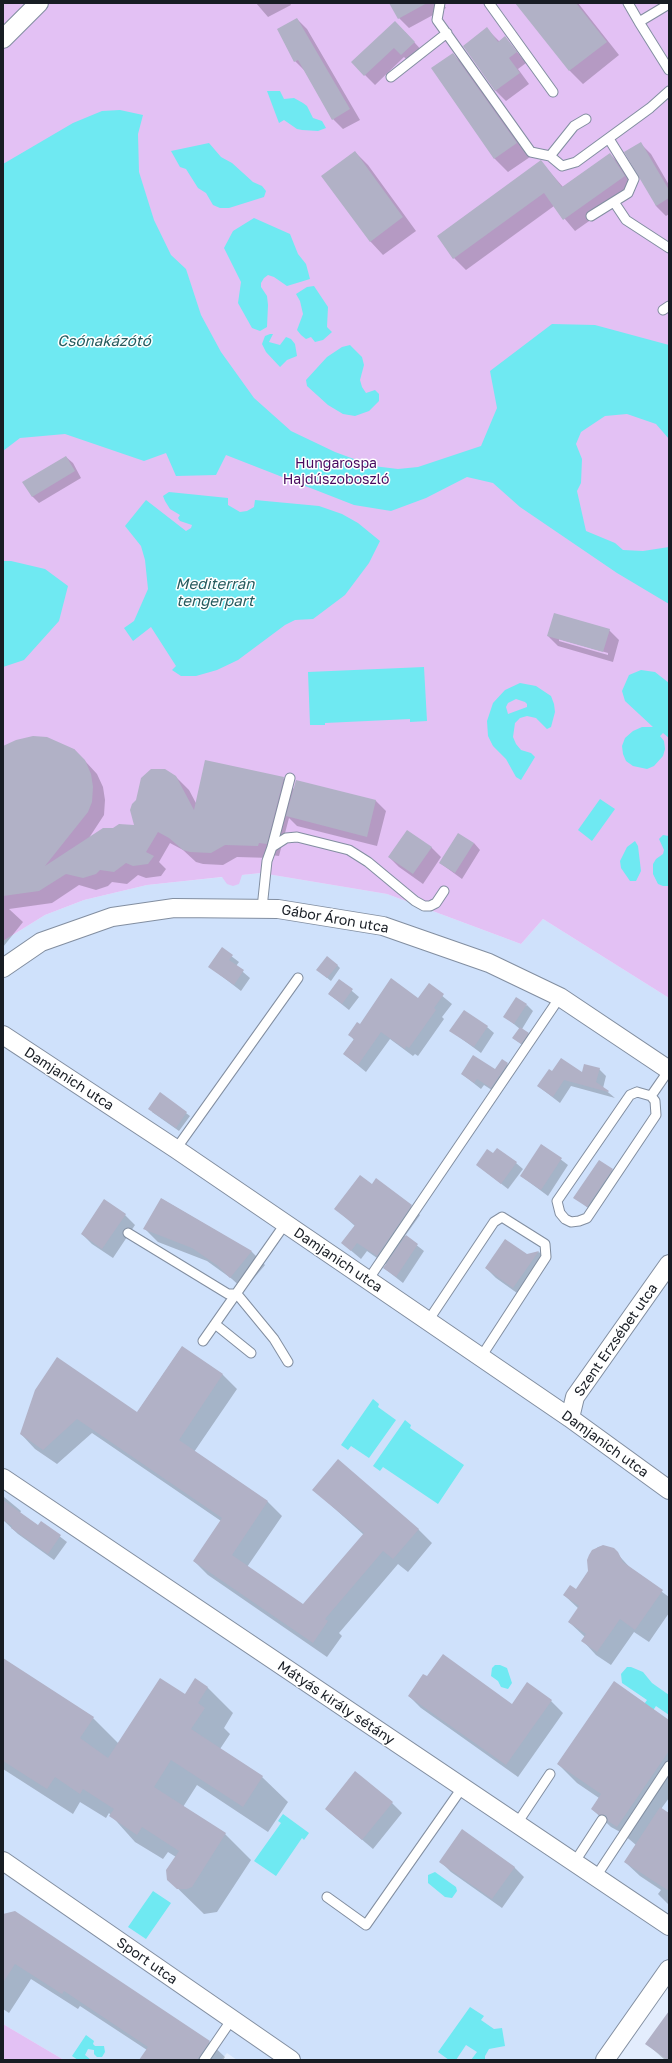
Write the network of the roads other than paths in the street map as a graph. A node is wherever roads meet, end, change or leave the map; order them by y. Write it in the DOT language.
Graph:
graph roads {
  1 [pos="40,3"];
  2 [pos="440,3"];
  3 [pos="489,3"];
  4 [pos="628,3"];
  5 [pos="669,4"];
  6 [pos="639,22"];
  7 [pos="446,33"];
  8 [pos="3,39"];
  9 [pos="669,70"];
  10 [pos="391,77"];
  11 [pos="669,91"];
  12 [pos="553,92"];
  13 [pos="586,119"];
  14 [pos="609,139"];
  15 [pos="550,156"];
  16 [pos="614,202"];
  17 [pos="591,216"];
  18 [pos="669,248"];
  19 [pos="290,778"];
  20 [pos="272,847"];
  21 [pos="444,891"];
  22 [pos="262,908"];
  23 [pos="3,968"];
  24 [pos="298,978"];
  25 [pos="560,997"];
  26 [pos="3,1035"];
  27 [pos="669,1070"];
  28 [pos="651,1096"];
  29 [pos="176,1149"];
  30 [pos="285,1224"];
  31 [pos="128,1233"];
  32 [pos="669,1264"];
  33 [pos="368,1280"];
  34 [pos="237,1294"];
  35 [pos="428,1321"];
  36 [pos="216,1324"];
  37 [pos="203,1341"];
  38 [pos="251,1353"];
  39 [pos="481,1357"];
  40 [pos="288,1362"];
  41 [pos="570,1418"];
  42 [pos="3,1478"];
  43 [pos="669,1490"];
  44 [pos="669,1766"];
  45 [pos="550,1774"];
  46 [pos="462,1788"];
  47 [pos="602,1820"];
  48 [pos="516,1825"];
  49 [pos="3,1861"];
  50 [pos="574,1863"];
  51 [pos="595,1878"];
  52 [pos="327,1897"];
  53 [pos="669,1926"];
  54 [pos="669,1969"];
  55 [pos="232,2019"];
  56 [pos="204,2060"];
  57 [pos="291,2060"];
  58 [pos="605,2060"];
  1 -- 8 [label="street"];
  2 -- 7 [label="lane"];
  3 -- 12 [label="lane"];
  4 -- 6 [label="lane"];
  5 -- 6 [label="lane"];
  6 -- 9 [label="lane"];
  7 -- 10 [label="lane"];
  7 -- 15 [label="lane"];
  11 -- 14 [label="lane"];
  13 -- 15 [label="lane"];
  14 -- 15 [label="lane"];
  14 -- 16 [label="lane"];
  16 -- 17 [label="lane"];
  16 -- 18 [label="lane"];
  19 -- 20 [label="lane"];
  20 -- 21 [label="lane"];
  20 -- 22 [label="lane"];
  22 -- 23 [label="street, Gábor Áron utca"];
  22 -- 25 [label="street, Gábor Áron utca"];
  24 -- 29 [label="lane"];
  25 -- 27 [label="street, Gábor Áron utca"];
  25 -- 33 [label="lane"];
  26 -- 29 [label="street, Damjanich utca"];
  27 -- 28 [label="lane"];
  28 -- 28 [label="lane"];
  29 -- 30 [label="street, Damjanich utca"];
  30 -- 33 [label="street, Damjanich utca"];
  30 -- 34 [label="lane"];
  31 -- 34 [label="lane"];
  32 -- 41 [label="street, Szent Erzsébet utca"];
  33 -- 35 [label="street, Damjanich utca"];
  34 -- 36 [label="lane"];
  34 -- 40 [label="lane"];
  35 -- 39 [label="street, Damjanich utca"];
  35 -- 39 [label="lane"];
  36 -- 37 [label="lane"];
  36 -- 38 [label="lane"];
  39 -- 41 [label="street, Damjanich utca"];
  41 -- 43 [label="street, Damjanich utca"];
  42 -- 46 [label="street, Mátyás király sétány"];
  44 -- 51 [label="lane"];
  45 -- 48 [label="lane"];
  46 -- 48 [label="street, Mátyás király sétány"];
  46 -- 52 [label="lane"];
  47 -- 50 [label="lane"];
  48 -- 50 [label="street, Mátyás király sétány"];
  49 -- 55 [label="street, Sport utca"];
  50 -- 51 [label="street, Mátyás király sétány"];
  51 -- 53 [label="street, Mátyás király sétány"];
  54 -- 58 [label="street"];
  55 -- 56 [label="lane"];
  55 -- 57 [label="street, Sport utca"];
}
